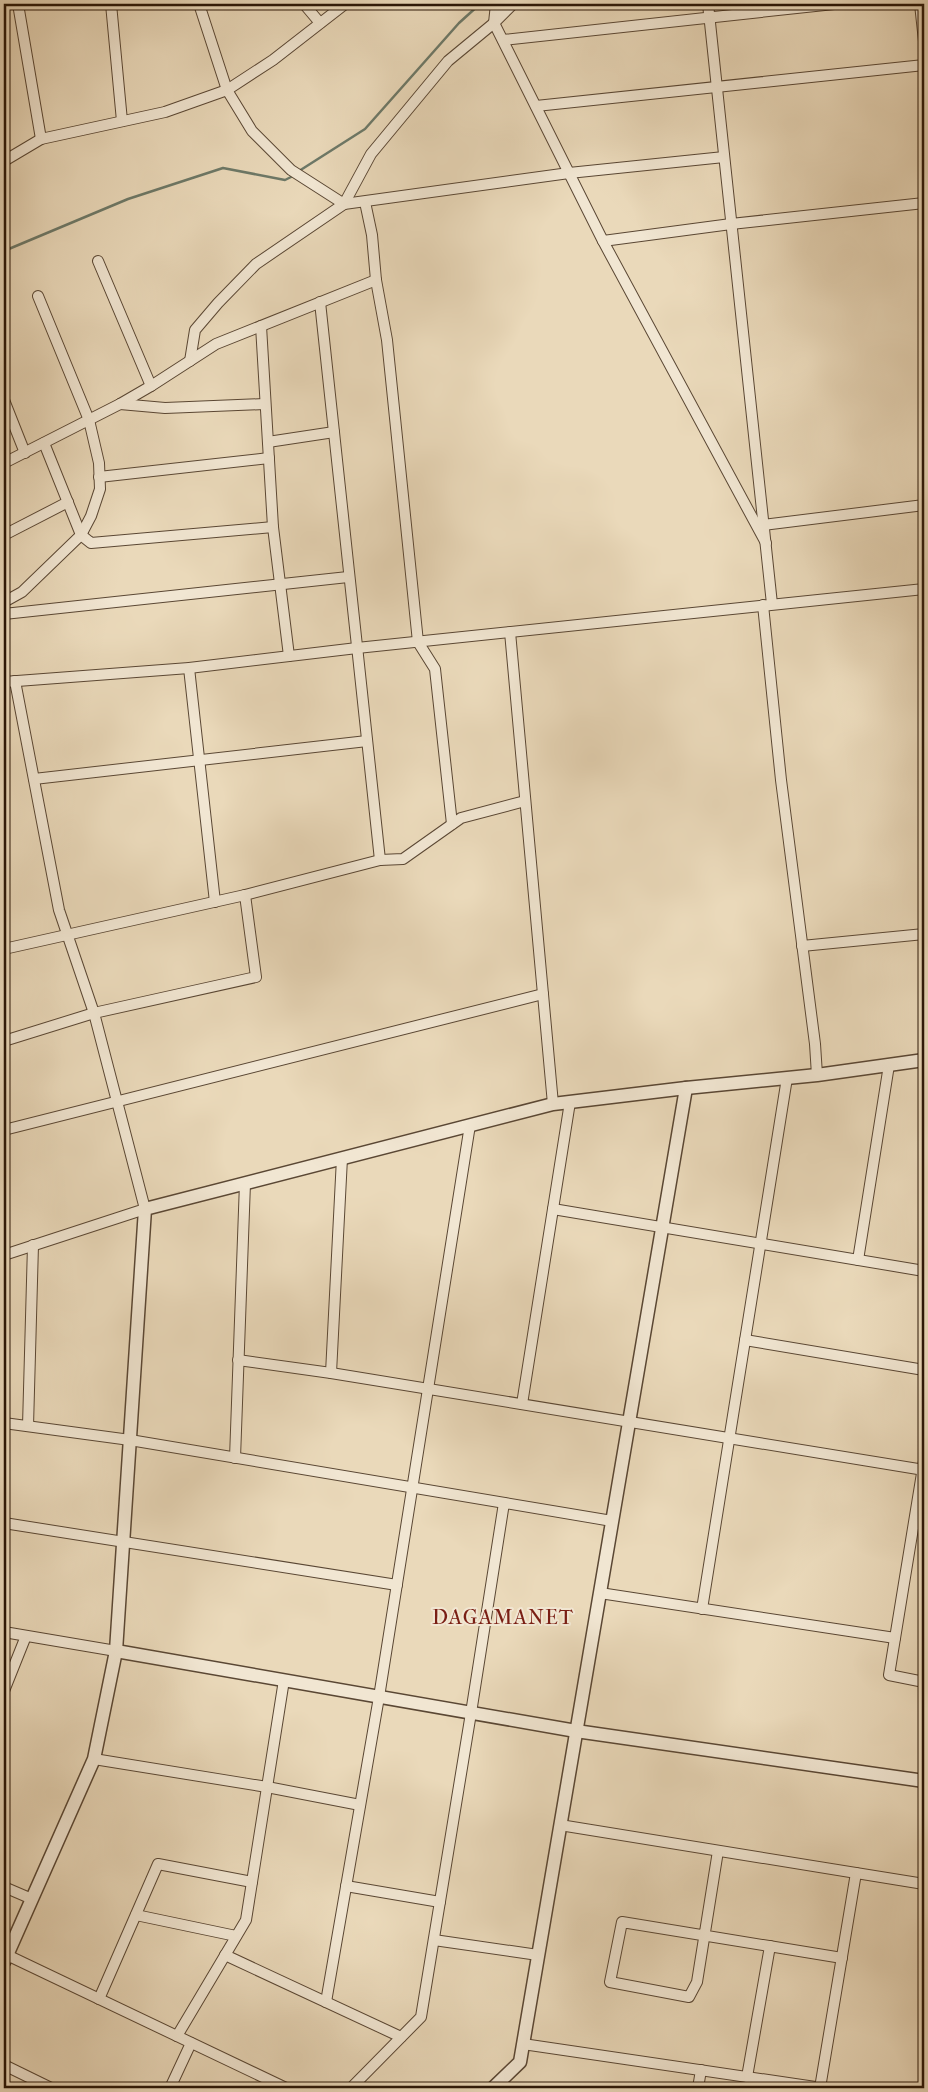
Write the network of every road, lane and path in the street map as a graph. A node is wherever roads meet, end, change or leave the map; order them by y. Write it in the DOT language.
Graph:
graph roads {
  1 [pos="18,4"];
  2 [pos="111,4"];
  3 [pos="199,4"];
  4 [pos="304,4"];
  5 [pos="345,4"];
  6 [pos="496,4"];
  7 [pos="513,4"];
  8 [pos="708,4"];
  9 [pos="834,4"];
  10 [pos="920,4"];
  11 [pos="710,17"];
  12 [pos="320,23"];
  13 [pos="494,23"];
  14 [pos="503,40"];
  15 [pos="924,40"];
  16 [pos="924,65"];
  17 [pos="717,87"];
  18 [pos="228,90"];
  19 [pos="536,106"];
  20 [pos="122,121"];
  21 [pos="41,139"];
  22 [pos="724,157"];
  23 [pos="4,161"];
  24 [pos="569,173"];
  25 [pos="365,202"];
  26 [pos="924,203"];
  27 [pos="344,204"];
  28 [pos="732,224"];
  29 [pos="603,241"];
  30 [pos="98,262"];
  31 [pos="376,280"];
  32 [pos="38,296"];
  33 [pos="320,302"];
  34 [pos="261,326"];
  35 [pos="190,361"];
  36 [pos="151,386"];
  37 [pos="4,400"];
  38 [pos="120,404"];
  39 [pos="264,404"];
  40 [pos="89,420"];
  41 [pos="334,432"];
  42 [pos="268,442"];
  43 [pos="44,443"];
  44 [pos="25,453"];
  45 [pos="269,458"];
  46 [pos="4,464"];
  47 [pos="99,477"];
  48 [pos="68,502"];
  49 [pos="924,505"];
  50 [pos="763,525"];
  51 [pos="273,527"];
  52 [pos="4,535"];
  53 [pos="81,535"];
  54 [pos="766,543"];
  55 [pos="348,577"];
  56 [pos="279,584"];
  57 [pos="924,589"];
  58 [pos="4,602"];
  59 [pos="768,605"];
  60 [pos="4,614"];
  61 [pos="510,632"];
  62 [pos="418,642"];
  63 [pos="357,648"];
  64 [pos="289,656"];
  65 [pos="189,668"];
  66 [pos="15,681"];
  67 [pos="4,682"];
  68 [pos="367,741"];
  69 [pos="199,761"];
  70 [pos="34,780"];
  71 [pos="525,801"];
  72 [pos="452,824"];
  73 [pos="380,860"];
  74 [pos="245,896"];
  75 [pos="215,902"];
  76 [pos="67,934"];
  77 [pos="924,934"];
  78 [pos="802,946"];
  79 [pos="4,948"];
  80 [pos="543,994"];
  81 [pos="94,1012"];
  82 [pos="4,1041"];
  83 [pos="924,1060"];
  84 [pos="890,1065"];
  85 [pos="817,1075"];
  86 [pos="787,1078"];
  87 [pos="686,1088"];
  88 [pos="117,1101"];
  89 [pos="570,1102"];
  90 [pos="553,1104"];
  91 [pos="470,1126"];
  92 [pos="4,1130"];
  93 [pos="342,1158"];
  94 [pos="245,1183"];
  95 [pos="145,1209"];
  96 [pos="553,1209"];
  97 [pos="662,1227"];
  98 [pos="760,1244"];
  99 [pos="34,1245"];
  100 [pos="4,1255"];
  101 [pos="858,1260"];
  102 [pos="924,1271"];
  103 [pos="745,1340"];
  104 [pos="238,1360"];
  105 [pos="924,1370"];
  106 [pos="331,1373"];
  107 [pos="428,1389"];
  108 [pos="522,1404"];
  109 [pos="629,1422"];
  110 [pos="4,1423"];
  111 [pos="28,1426"];
  112 [pos="729,1438"];
  113 [pos="130,1440"];
  114 [pos="235,1458"];
  115 [pos="924,1467"];
  116 [pos="412,1488"];
  117 [pos="504,1503"];
  118 [pos="612,1521"];
  119 [pos="4,1523"];
  120 [pos="124,1542"];
  121 [pos="397,1585"];
  122 [pos="600,1593"];
  123 [pos="702,1608"];
  124 [pos="4,1632"];
  125 [pos="26,1636"];
  126 [pos="895,1638"];
  127 [pos="116,1652"];
  128 [pos="284,1680"];
  129 [pos="924,1682"];
  130 [pos="4,1692"];
  131 [pos="379,1697"];
  132 [pos="472,1713"];
  133 [pos="576,1731"];
  134 [pos="94,1759"];
  135 [pos="924,1781"];
  136 [pos="267,1787"];
  137 [pos="360,1806"];
  138 [pos="560,1825"];
  139 [pos="718,1850"];
  140 [pos="856,1873"];
  141 [pos="252,1882"];
  142 [pos="924,1884"];
  143 [pos="346,1886"];
  144 [pos="4,1887"];
  145 [pos="32,1899"];
  146 [pos="440,1902"];
  147 [pos="136,1915"];
  148 [pos="704,1935"];
  149 [pos="236,1936"];
  150 [pos="434,1940"];
  151 [pos="770,1946"];
  152 [pos="225,1955"];
  153 [pos="538,1955"];
  154 [pos="5,1958"];
  155 [pos="842,1958"];
  156 [pos="99,1999"];
  157 [pos="326,2002"];
  158 [pos="177,2036"];
  159 [pos="401,2037"];
  160 [pos="191,2043"];
  161 [pos="523,2044"];
  162 [pos="4,2065"];
  163 [pos="701,2070"];
  164 [pos="747,2077"];
  165 [pos="51,2088"];
  166 [pos="170,2088"];
  167 [pos="286,2088"];
  168 [pos="352,2088"];
  169 [pos="493,2088"];
  170 [pos="698,2088"];
  171 [pos="822,2088"];
  1 -- 21 [label="street"];
  2 -- 20 [label="street"];
  3 -- 18 [label="street"];
  4 -- 12 [label="street"];
  5 -- 12 [label="street"];
  6 -- 13 [label="street"];
  7 -- 13 [label="street"];
  8 -- 11 [label="street"];
  9 -- 11 [label="street"];
  10 -- 15 [label="street"];
  11 -- 14 [label="street"];
  11 -- 17 [label="street"];
  12 -- 18 [label="street"];
  13 -- 14 [label="street"];
  13 -- 27 [label="street"];
  14 -- 19 [label="street"];
  16 -- 17 [label="street"];
  17 -- 19 [label="street"];
  17 -- 22 [label="street"];
  18 -- 20 [label="street"];
  18 -- 27 [label="street"];
  19 -- 24 [label="street"];
  20 -- 21 [label="street"];
  21 -- 23 [label="street"];
  22 -- 24 [label="street"];
  22 -- 28 [label="street"];
  24 -- 25 [label="street"];
  24 -- 29 [label="street"];
  25 -- 27 [label="street"];
  25 -- 31 [label="street"];
  26 -- 28 [label="street"];
  27 -- 35 [label="street"];
  28 -- 29 [label="street"];
  28 -- 50 [label="street"];
  29 -- 54 [label="street"];
  30 -- 36 [label="street"];
  31 -- 33 [label="street"];
  31 -- 62 [label="street"];
  32 -- 40 [label="street"];
  33 -- 34 [label="street"];
  33 -- 41 [label="street"];
  34 -- 35 [label="street"];
  34 -- 39 [label="street"];
  35 -- 36 [label="street"];
  36 -- 38 [label="street"];
  37 -- 44 [label="street"];
  38 -- 39 [label="street"];
  38 -- 40 [label="street"];
  39 -- 42 [label="street"];
  40 -- 43 [label="street"];
  40 -- 47 [label="street"];
  41 -- 42 [label="street"];
  41 -- 55 [label="street"];
  42 -- 45 [label="street"];
  43 -- 44 [label="street"];
  43 -- 48 [label="street"];
  44 -- 46 [label="street"];
  45 -- 47 [label="street"];
  45 -- 51 [label="street"];
  47 -- 53 [label="street"];
  48 -- 52 [label="street"];
  48 -- 53 [label="street"];
  49 -- 50 [label="street"];
  50 -- 54 [label="street"];
  51 -- 53 [label="street"];
  51 -- 56 [label="street"];
  53 -- 58 [label="street"];
  54 -- 59 [label="street"];
  55 -- 56 [label="street"];
  55 -- 63 [label="street"];
  56 -- 60 [label="street"];
  56 -- 64 [label="street"];
  57 -- 59 [label="street"];
  59 -- 61 [label="street"];
  59 -- 78 [label="street"];
  61 -- 62 [label="street"];
  61 -- 71 [label="street"];
  62 -- 63 [label="street"];
  62 -- 72 [label="street"];
  63 -- 64 [label="street"];
  63 -- 68 [label="street"];
  64 -- 65 [label="street"];
  65 -- 66 [label="street"];
  65 -- 69 [label="street"];
  66 -- 67 [label="street"];
  66 -- 70 [label="street"];
  68 -- 69 [label="street"];
  68 -- 73 [label="street"];
  69 -- 70 [label="street"];
  69 -- 75 [label="street"];
  70 -- 76 [label="street"];
  71 -- 72 [label="street"];
  71 -- 80 [label="street"];
  72 -- 73 [label="street"];
  73 -- 74 [label="street"];
  74 -- 75 [label="street"];
  74 -- 81 [label="street"];
  75 -- 76 [label="street"];
  76 -- 79 [label="street"];
  76 -- 81 [label="street"];
  77 -- 78 [label="street"];
  78 -- 85 [label="street"];
  80 -- 88 [label="street"];
  80 -- 90 [label="street"];
  81 -- 82 [label="street"];
  81 -- 88 [label="street"];
  83 -- 84 [label="street"];
  84 -- 85 [label="street"];
  84 -- 101 [label="street"];
  85 -- 86 [label="street"];
  86 -- 87 [label="street"];
  86 -- 98 [label="street"];
  87 -- 89 [label="street"];
  87 -- 97 [label="street"];
  88 -- 92 [label="street"];
  88 -- 95 [label="street"];
  89 -- 90 [label="street"];
  89 -- 96 [label="street"];
  90 -- 91 [label="street"];
  91 -- 93 [label="street"];
  91 -- 107 [label="street"];
  93 -- 94 [label="street"];
  93 -- 106 [label="street"];
  94 -- 95 [label="street"];
  94 -- 104 [label="street"];
  95 -- 99 [label="street"];
  95 -- 113 [label="street"];
  96 -- 97 [label="street"];
  96 -- 108 [label="street"];
  97 -- 98 [label="street"];
  97 -- 109 [label="street"];
  98 -- 101 [label="street"];
  98 -- 103 [label="street"];
  99 -- 100 [label="street"];
  99 -- 111 [label="street"];
  101 -- 102 [label="street"];
  103 -- 105 [label="street"];
  103 -- 112 [label="street"];
  104 -- 106 [label="street"];
  104 -- 114 [label="street"];
  106 -- 107 [label="street"];
  107 -- 108 [label="street"];
  107 -- 116 [label="street"];
  108 -- 109 [label="street"];
  109 -- 112 [label="street"];
  109 -- 118 [label="street"];
  110 -- 111 [label="street"];
  111 -- 113 [label="street"];
  112 -- 115 [label="street"];
  112 -- 123 [label="street"];
  113 -- 114 [label="street"];
  113 -- 120 [label="street"];
  114 -- 116 [label="street"];
  115 -- 126 [label="street"];
  116 -- 117 [label="street"];
  116 -- 121 [label="street"];
  117 -- 118 [label="street"];
  117 -- 132 [label="street"];
  118 -- 122 [label="street"];
  119 -- 120 [label="street"];
  120 -- 121 [label="street"];
  120 -- 127 [label="street"];
  121 -- 131 [label="street"];
  122 -- 123 [label="street"];
  122 -- 133 [label="street"];
  123 -- 126 [label="street"];
  124 -- 125 [label="street"];
  125 -- 127 [label="street"];
  125 -- 130 [label="street"];
  126 -- 129 [label="street"];
  127 -- 128 [label="street"];
  127 -- 134 [label="street"];
  128 -- 131 [label="street"];
  128 -- 136 [label="street"];
  131 -- 132 [label="street"];
  131 -- 137 [label="street"];
  132 -- 133 [label="street"];
  132 -- 146 [label="street"];
  133 -- 135 [label="street"];
  133 -- 138 [label="street"];
  134 -- 136 [label="street"];
  134 -- 145 [label="street"];
  136 -- 137 [label="street"];
  136 -- 141 [label="street"];
  137 -- 143 [label="street"];
  138 -- 139 [label="street"];
  138 -- 153 [label="street"];
  139 -- 140 [label="street"];
  139 -- 148 [label="street"];
  140 -- 142 [label="street"];
  140 -- 155 [label="street"];
  141 -- 147 [label="street"];
  141 -- 149 [label="street"];
  143 -- 146 [label="street"];
  143 -- 157 [label="street"];
  144 -- 145 [label="street"];
  145 -- 154 [label="street"];
  146 -- 150 [label="street"];
  147 -- 149 [label="street"];
  147 -- 156 [label="street"];
  148 -- 148 [label="street"];
  148 -- 151 [label="street"];
  149 -- 152 [label="street"];
  150 -- 153 [label="street"];
  150 -- 159 [label="street"];
  151 -- 155 [label="street"];
  151 -- 164 [label="street"];
  152 -- 157 [label="street"];
  152 -- 158 [label="street"];
  153 -- 161 [label="street"];
  154 -- 156 [label="street"];
  155 -- 171 [label="street"];
  156 -- 158 [label="street"];
  157 -- 159 [label="street"];
  158 -- 160 [label="street"];
  159 -- 168 [label="street"];
  160 -- 166 [label="street"];
  160 -- 167 [label="street"];
  161 -- 163 [label="street"];
  161 -- 169 [label="street"];
  162 -- 165 [label="street"];
  163 -- 164 [label="street"];
  163 -- 170 [label="street"];
  164 -- 171 [label="street"];
}
